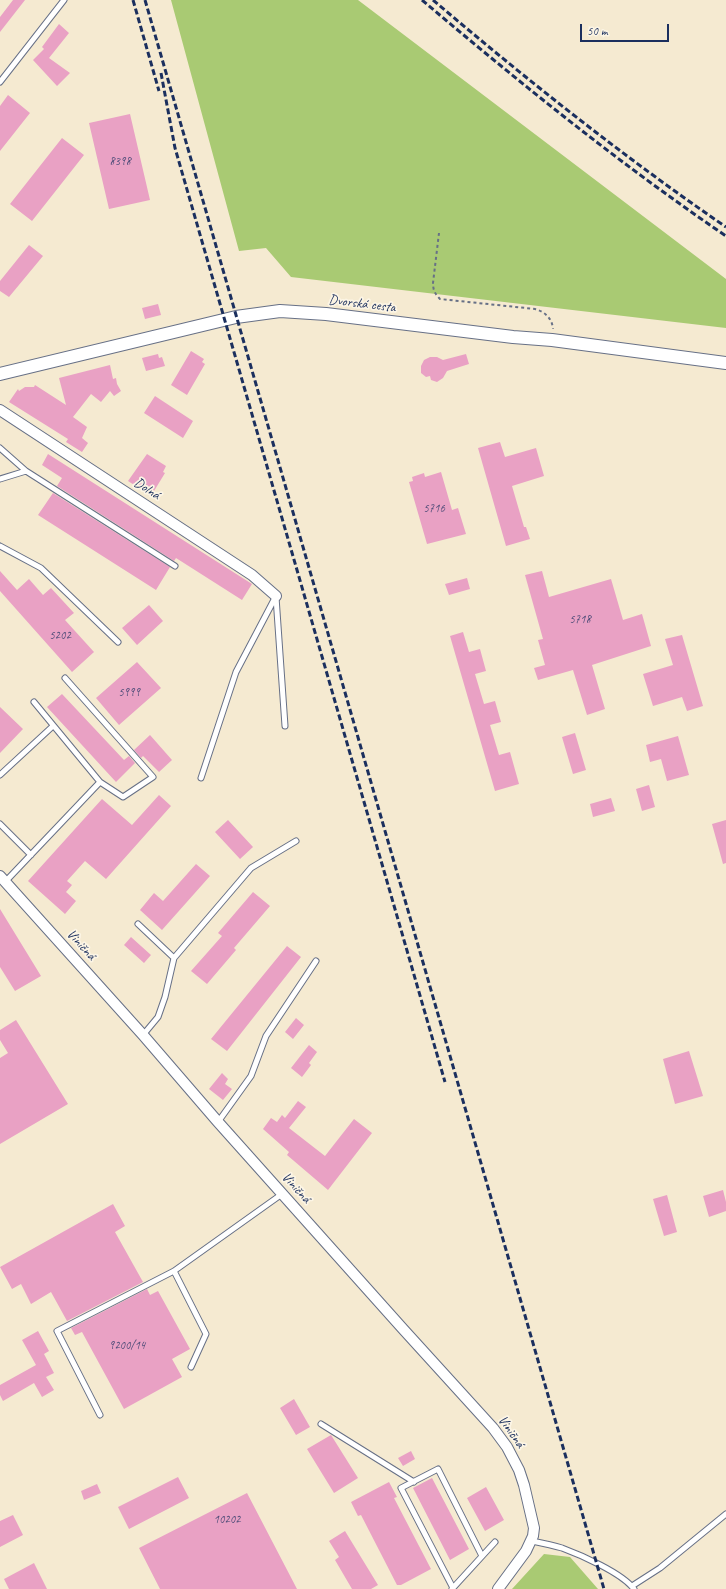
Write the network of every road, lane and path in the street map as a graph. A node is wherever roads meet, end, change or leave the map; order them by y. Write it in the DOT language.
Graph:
graph roads {
  1 [pos="64,0"];
  2 [pos="0,82"];
  3 [pos="439,233"];
  4 [pos="552,340"];
  5 [pos="726,363"];
  6 [pos="0,374"];
  7 [pos="0,410"];
  8 [pos="0,448"];
  9 [pos="26,470"];
  10 [pos="0,479"];
  11 [pos="0,546"];
  12 [pos="175,566"];
  13 [pos="276,596"];
  14 [pos="118,642"];
  15 [pos="65,678"];
  16 [pos="34,702"];
  17 [pos="53,726"];
  18 [pos="285,726"];
  19 [pos="0,775"];
  20 [pos="201,778"];
  21 [pos="100,782"];
  22 [pos="0,824"];
  23 [pos="296,841"];
  24 [pos="31,855"];
  25 [pos="3,879"];
  26 [pos="138,924"];
  27 [pos="174,958"];
  28 [pos="316,961"];
  29 [pos="143,1035"];
  30 [pos="218,1122"];
  31 [pos="282,1194"];
  32 [pos="174,1272"];
  33 [pos="191,1367"];
  34 [pos="100,1415"];
  35 [pos="321,1424"];
  36 [pos="414,1482"];
  37 [pos="726,1514"];
  38 [pos="532,1539"];
  39 [pos="495,1542"];
  40 [pos="482,1556"];
  41 [pos="453,1588"];
  42 [pos="633,1588"];
  43 [pos="498,1589"];
  1 -- 2 [label="lane"];
  3 -- 4 [label="path"];
  4 -- 5 [label="street, Dvorská cesta"];
  4 -- 6 [label="street, Dvorská cesta"];
  7 -- 13 [label="street, Dolná"];
  8 -- 9 [label="lane"];
  9 -- 10 [label="lane"];
  9 -- 12 [label="lane"];
  11 -- 14 [label="lane"];
  13 -- 18 [label="lane"];
  13 -- 20 [label="lane"];
  15 -- 21 [label="lane"];
  16 -- 17 [label="lane"];
  17 -- 19 [label="lane"];
  17 -- 21 [label="lane"];
  21 -- 24 [label="lane"];
  22 -- 24 [label="lane"];
  23 -- 27 [label="lane"];
  24 -- 25 [label="lane"];
  25 -- 29 [label="street, Viničná"];
  26 -- 27 [label="lane"];
  27 -- 29 [label="lane"];
  28 -- 30 [label="lane"];
  29 -- 30 [label="street, Viničná"];
  30 -- 31 [label="street, Viničná"];
  31 -- 32 [label="lane"];
  31 -- 38 [label="street, Viničná"];
  32 -- 33 [label="lane"];
  32 -- 34 [label="lane"];
  35 -- 36 [label="lane"];
  36 -- 40 [label="lane"];
  36 -- 41 [label="lane"];
  37 -- 42 [label="lane"];
  38 -- 42 [label="lane"];
  38 -- 43 [label="street"];
  39 -- 40 [label="lane"];
  40 -- 41 [label="lane"];
}
